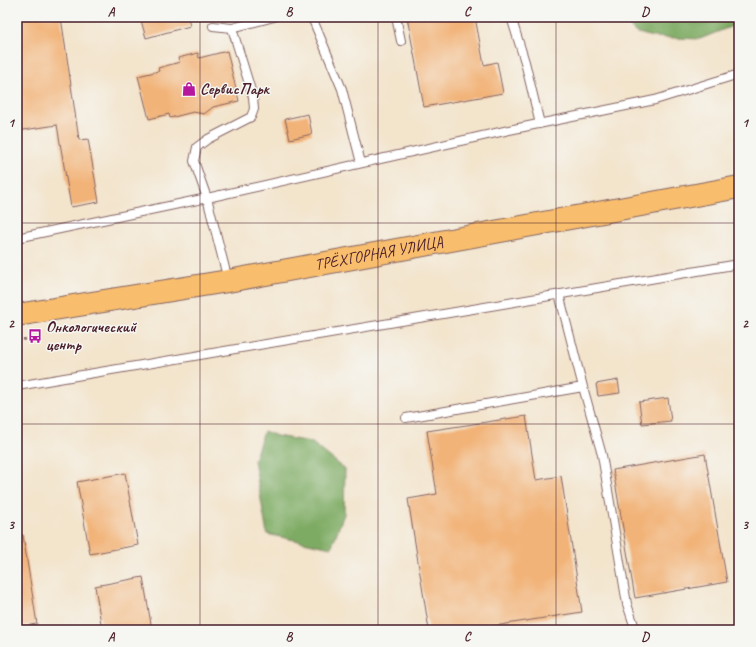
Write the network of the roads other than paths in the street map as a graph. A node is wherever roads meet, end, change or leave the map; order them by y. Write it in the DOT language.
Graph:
graph roads {
  1 [pos="274,17"];
  2 [pos="308,17"];
  3 [pos="396,17"];
  4 [pos="511,17"];
  5 [pos="213,26"];
  6 [pos="232,28"];
  7 [pos="401,40"];
  8 [pos="739,74"];
  9 [pos="540,124"];
  10 [pos="361,163"];
  11 [pos="739,187"];
  12 [pos="207,198"];
  13 [pos="17,238"];
  14 [pos="739,264"];
  15 [pos="228,281"];
  16 [pos="559,294"];
  17 [pos="17,315"];
  18 [pos="17,386"];
  19 [pos="583,387"];
  20 [pos="406,418"];
  21 [pos="638,630"];
  1 -- 6 [label="lane"];
  2 -- 10 [label="lane"];
  3 -- 7 [label="lane"];
  4 -- 9 [label="lane"];
  5 -- 6 [label="lane"];
  6 -- 12 [label="lane"];
  8 -- 9 [label="lane"];
  9 -- 10 [label="lane"];
  10 -- 12 [label="lane"];
  11 -- 15 [label="highway, ТРЁХГОРНАЯ УЛИЦА"];
  12 -- 13 [label="lane"];
  12 -- 15 [label="lane"];
  14 -- 16 [label="lane"];
  15 -- 17 [label="highway, ТРЁХГОРНАЯ УЛИЦА"];
  16 -- 18 [label="lane"];
  16 -- 19 [label="lane"];
  19 -- 20 [label="lane"];
  19 -- 21 [label="lane"];
}
